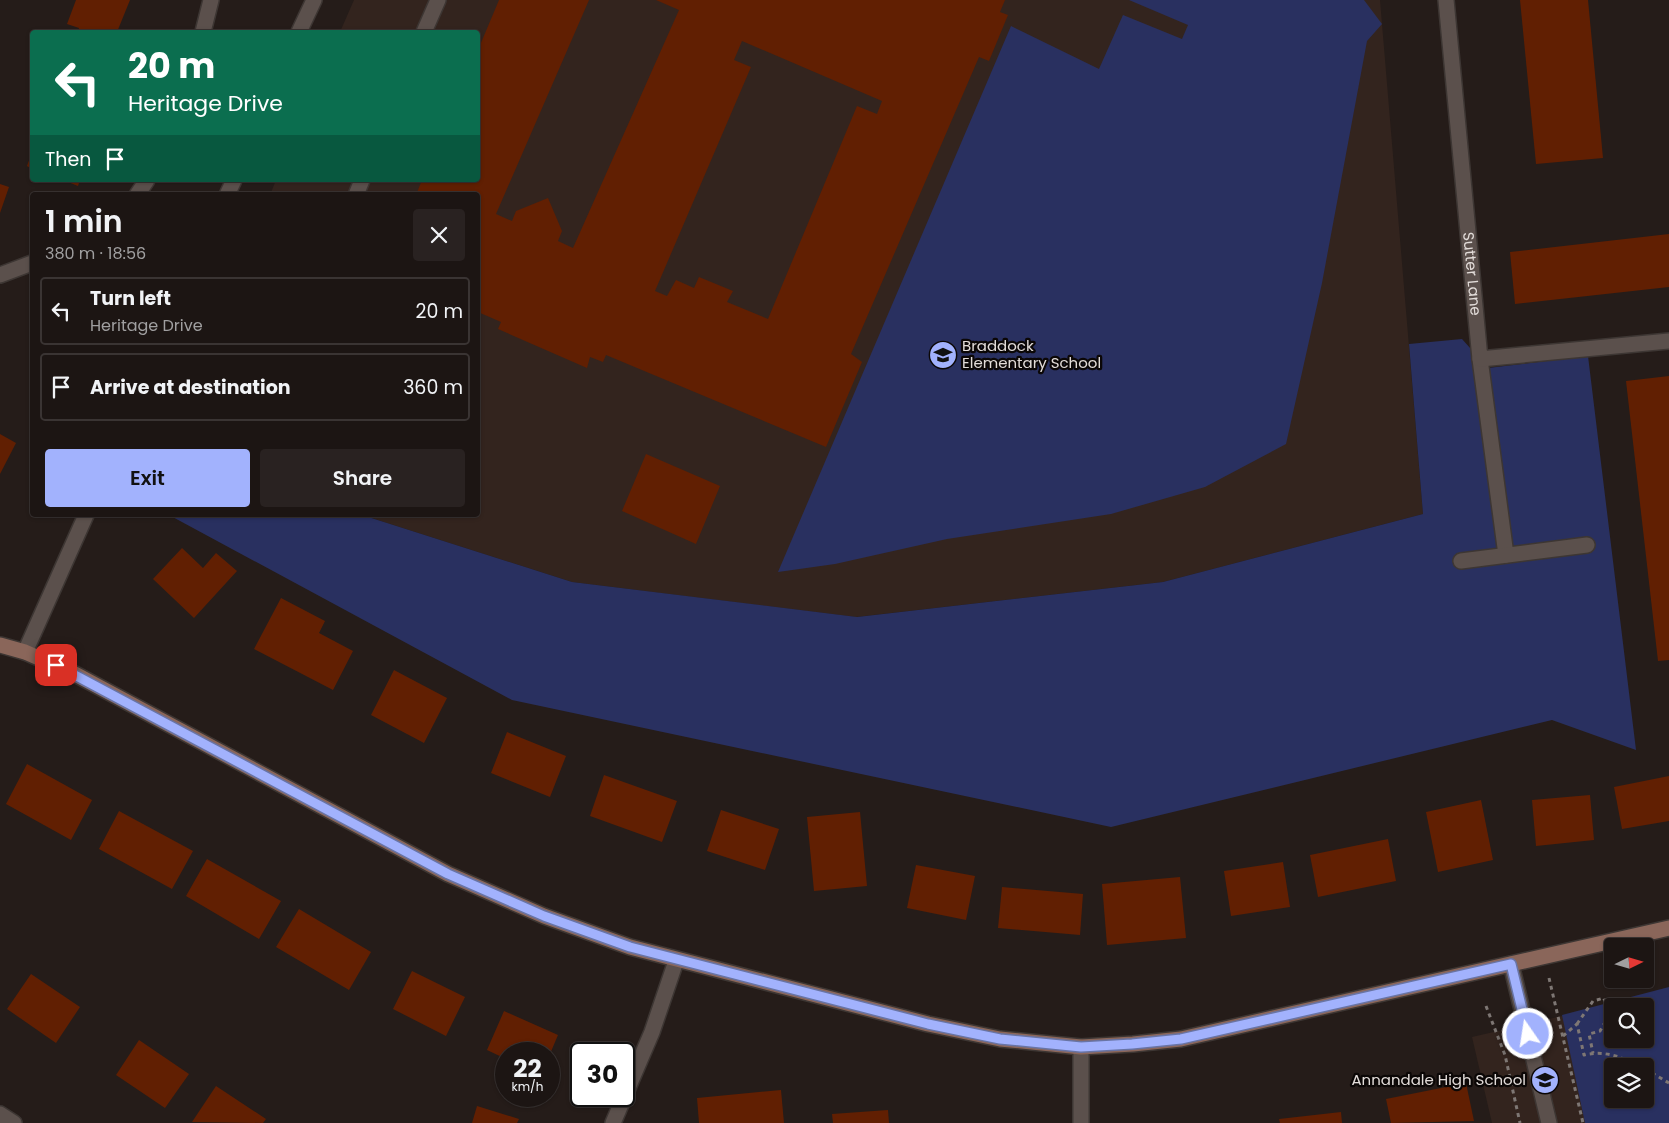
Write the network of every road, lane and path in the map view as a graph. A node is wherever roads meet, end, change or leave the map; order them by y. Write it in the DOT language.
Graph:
graph roads {
  1 [pos="210,0"];
  2 [pos="314,0"];
  3 [pos="438,0"];
  4 [pos="1446,0"];
  5 [pos="203,30"];
  6 [pos="300,30"];
  7 [pos="425,30"];
  8 [pos="30,263"];
  9 [pos="0,274"];
  10 [pos="1669,341"];
  11 [pos="1480,359"];
  12 [pos="85,517"];
  13 [pos="1587,545"];
  14 [pos="1506,555"];
  15 [pos="1461,561"];
  16 [pos="0,645"];
  17 [pos="25,652"];
  18 [pos="1669,928"];
  19 [pos="1544,956"];
  20 [pos="676,961"];
  21 [pos="1511,964"];
  22 [pos="1486,1006"];
  23 [pos="1577,1024"];
  24 [pos="1563,1036"];
  25 [pos="1081,1047"];
  26 [pos="1593,1053"];
  27 [pos="1621,1058"];
  28 [pos="1654,1074"];
  29 [pos="1669,1083"];
  30 [pos="0,1114"];
  31 [pos="14,1123"];
  32 [pos="613,1123"];
  33 [pos="1081,1123"];
  34 [pos="1520,1123"];
  35 [pos="1549,1123"];
  36 [pos="1583,1123"];
  1 -- 5 [label="street"];
  2 -- 6 [label="street"];
  3 -- 7 [label="street"];
  4 -- 11 [label="street, Sutter Lane"];
  8 -- 9 [label="street"];
  10 -- 11 [label="street"];
  11 -- 14 [label="street, Sutter Lane"];
  12 -- 17 [label="street"];
  13 -- 14 [label="street"];
  14 -- 15 [label="street"];
  16 -- 17 [label="street"];
  17 -- 20 [label="street"];
  18 -- 19 [label="street"];
  19 -- 21 [label="street"];
  19 -- 24 [label="path"];
  20 -- 25 [label="street"];
  20 -- 32 [label="street"];
  21 -- 25 [label="street"];
  21 -- 35 [label="street"];
  22 -- 34 [label="path"];
  23 -- 24 [label="path"];
  23 -- 26 [label="path"];
  23 -- 26 [label="path"];
  24 -- 36 [label="path"];
  25 -- 33 [label="street"];
  26 -- 27 [label="path"];
  28 -- 29 [label="path"];
  30 -- 31 [label="street"];
}
